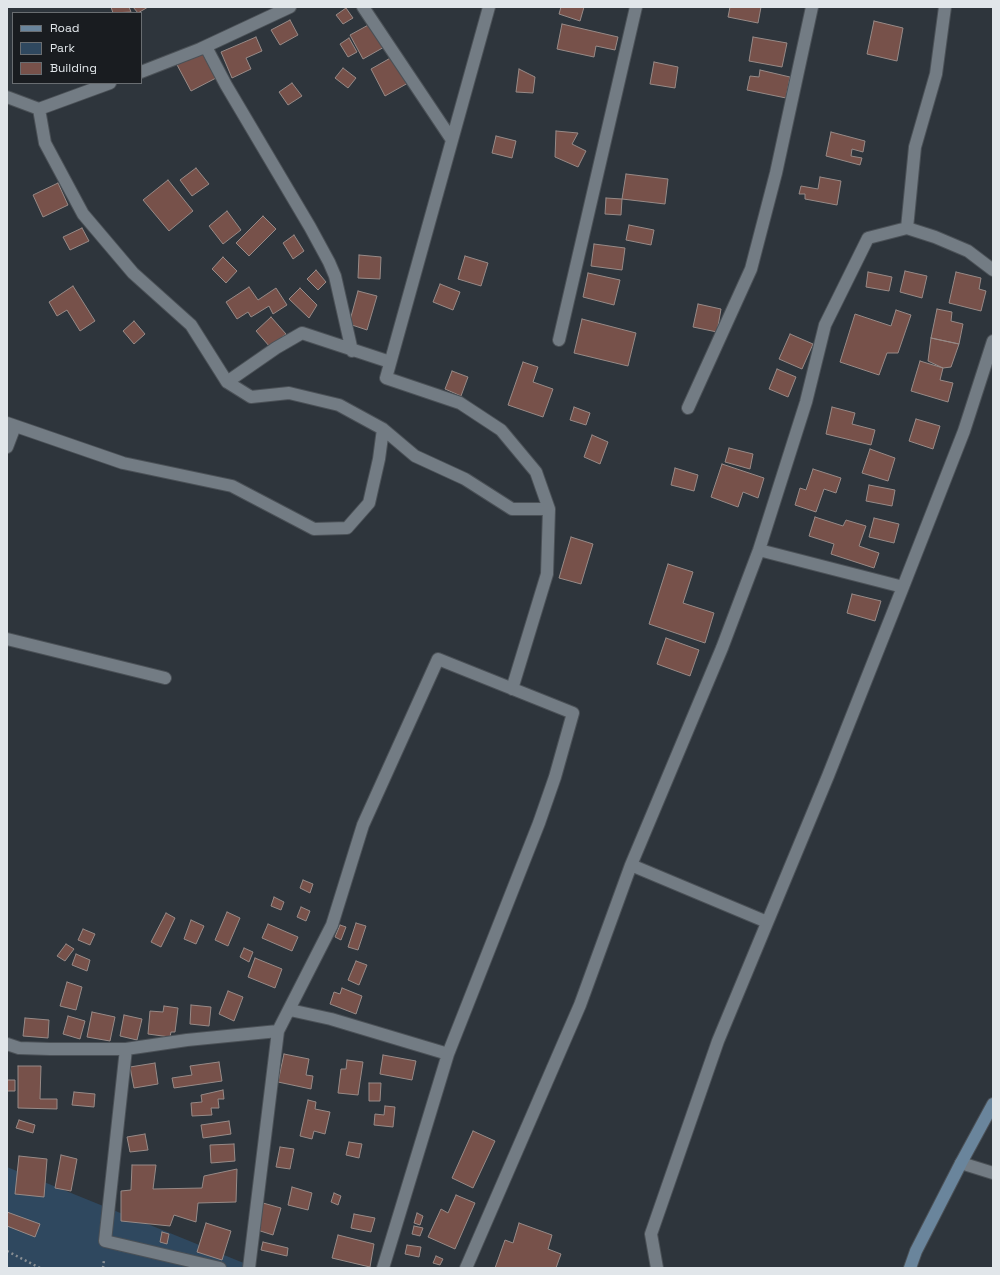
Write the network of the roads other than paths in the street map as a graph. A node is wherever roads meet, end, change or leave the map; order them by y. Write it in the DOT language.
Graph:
graph roads {
  1 [pos="290,7"];
  2 [pos="363,7"];
  3 [pos="489,7"];
  4 [pos="636,7"];
  5 [pos="812,7"];
  6 [pos="941,8"];
  7 [pos="206,46"];
  8 [pos="142,72"];
  9 [pos="107,84"];
  10 [pos="7,97"];
  11 [pos="39,109"];
  12 [pos="452,140"];
  13 [pos="907,228"];
  14 [pos="993,270"];
  15 [pos="559,340"];
  16 [pos="993,341"];
  17 [pos="352,351"];
  18 [pos="390,362"];
  19 [pos="226,382"];
  20 [pos="688,408"];
  21 [pos="11,425"];
  22 [pos="383,429"];
  23 [pos="7,447"];
  24 [pos="549,509"];
  25 [pos="760,550"];
  26 [pos="904,587"];
  27 [pos="7,639"];
  28 [pos="165,678"];
  29 [pos="512,689"];
  30 [pos="631,865"];
  31 [pos="767,922"];
  32 [pos="290,1010"];
  33 [pos="278,1031"];
  34 [pos="7,1044"];
  35 [pos="126,1049"];
  36 [pos="448,1054"];
  37 [pos="993,1104"];
  38 [pos="961,1163"];
  39 [pos="993,1173"];
  40 [pos="220,1268"];
  41 [pos="249,1268"];
  42 [pos="384,1268"];
  43 [pos="466,1268"];
  44 [pos="657,1268"];
  45 [pos="910,1268"];
  1 -- 7 [label="street"];
  2 -- 12 [label="street"];
  3 -- 12 [label="street"];
  4 -- 15 [label="street"];
  5 -- 20 [label="street"];
  6 -- 13 [label="street"];
  7 -- 8 [label="street"];
  7 -- 17 [label="street"];
  9 -- 11 [label="street"];
  10 -- 11 [label="street"];
  11 -- 19 [label="street"];
  12 -- 18 [label="street"];
  13 -- 14 [label="street"];
  13 -- 25 [label="street"];
  16 -- 26 [label="street"];
  17 -- 18 [label="street"];
  17 -- 19 [label="street"];
  18 -- 24 [label="street"];
  19 -- 22 [label="street"];
  21 -- 22 [label="street"];
  21 -- 23 [label="street"];
  22 -- 24 [label="street"];
  24 -- 29 [label="street"];
  25 -- 26 [label="street"];
  25 -- 30 [label="street"];
  26 -- 31 [label="street"];
  27 -- 28 [label="street"];
  29 -- 32 [label="street"];
  29 -- 36 [label="street"];
  30 -- 31 [label="street"];
  30 -- 43 [label="street"];
  31 -- 44 [label="street"];
  32 -- 33 [label="street"];
  32 -- 36 [label="street"];
  33 -- 35 [label="street"];
  33 -- 41 [label="street"];
  34 -- 35 [label="street"];
  35 -- 40 [label="street"];
  36 -- 42 [label="street"];
  37 -- 38 [label="street"];
  38 -- 39 [label="street"];
  38 -- 45 [label="street"];
}
